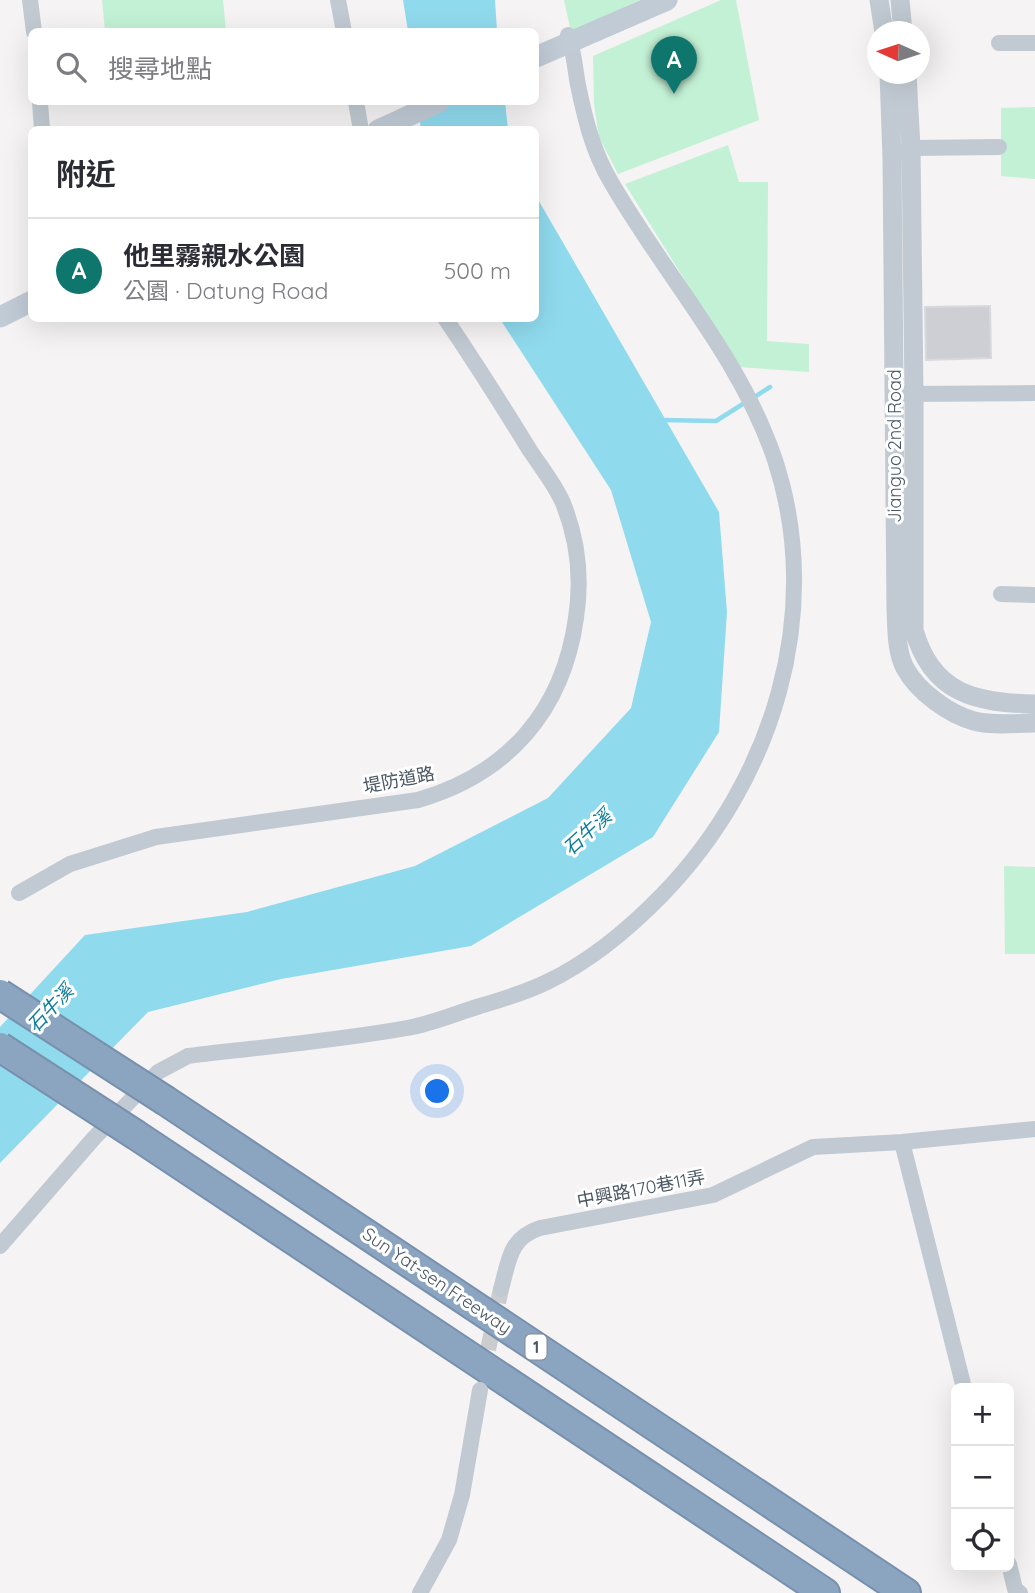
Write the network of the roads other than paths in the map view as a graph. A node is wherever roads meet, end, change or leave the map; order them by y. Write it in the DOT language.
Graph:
graph roads {
  1 [pos="30,0"];
  2 [pos="338,0"];
  3 [pos="667,0"];
  4 [pos="879,0"];
  5 [pos="900,0"];
  6 [pos="882,21"];
  7 [pos="903,21"];
  8 [pos="34,28"];
  9 [pos="343,28"];
  10 [pos="999,43"];
  11 [pos="1035,43"];
  12 [pos="556,46"];
  13 [pos="889,84"];
  14 [pos="908,84"];
  15 [pos="40,105"];
  16 [pos="357,105"];
  17 [pos="432,105"];
  18 [pos="42,126"];
  19 [pos="360,126"];
  20 [pos="386,126"];
  21 [pos="999,147"];
  22 [pos="911,148"];
  23 [pos="892,158"];
  24 [pos="28,303"];
  25 [pos="0,317"];
  26 [pos="448,322"];
  27 [pos="904,394"];
  28 [pos="1035,394"];
  29 [pos="1001,594"];
  30 [pos="1035,594"];
  31 [pos="1035,704"];
  32 [pos="1035,723"];
  33 [pos="19,893"];
  34 [pos="0,994"];
  35 [pos="0,1047"];
  36 [pos="1035,1129"];
  37 [pos="902,1142"];
  38 [pos="0,1246"];
  39 [pos="501,1289"];
  40 [pos="963,1383"];
  41 [pos="480,1390"];
  42 [pos="1011,1572"];
  43 [pos="420,1593"];
  44 [pos="825,1593"];
  45 [pos="906,1593"];
  46 [pos="1020,1593"];
  1 -- 8 [label="street"];
  2 -- 9 [label="street"];
  3 -- 12 [label="main road"];
  4 -- 6 [label="street"];
  5 -- 7 [label="street"];
  10 -- 11 [label="street"];
  12 -- 38 [label="street"];
  13 -- 23 [label="street, Jianguo 2nd Road"];
  14 -- 22 [label="street, Jianguo 2nd Road"];
  15 -- 18 [label="street"];
  16 -- 19 [label="street"];
  17 -- 20 [label="main road"];
  21 -- 22 [label="street"];
  22 -- 23 [label="street"];
  22 -- 27 [label="street, Jianguo 2nd Road"];
  23 -- 27 [label="street, Jianguo 2nd Road"];
  24 -- 25 [label="main road"];
  26 -- 33 [label="street, 堤防道路"];
  27 -- 28 [label="street"];
  27 -- 31 [label="street, Jianguo 2nd Road"];
  27 -- 32 [label="street, Jianguo 2nd Road"];
  29 -- 30 [label="street"];
  34 -- 45 [label="highway, Sun Yat-sen Freeway / 1, bridge"];
  35 -- 44 [label="highway, bridge"];
  36 -- 37 [label="street, 中興路170巷11弄"];
  37 -- 39 [label="street, 中興路170巷11弄"];
  37 -- 40 [label="street"];
  41 -- 43 [label="street"];
  42 -- 46 [label="street"];
}
